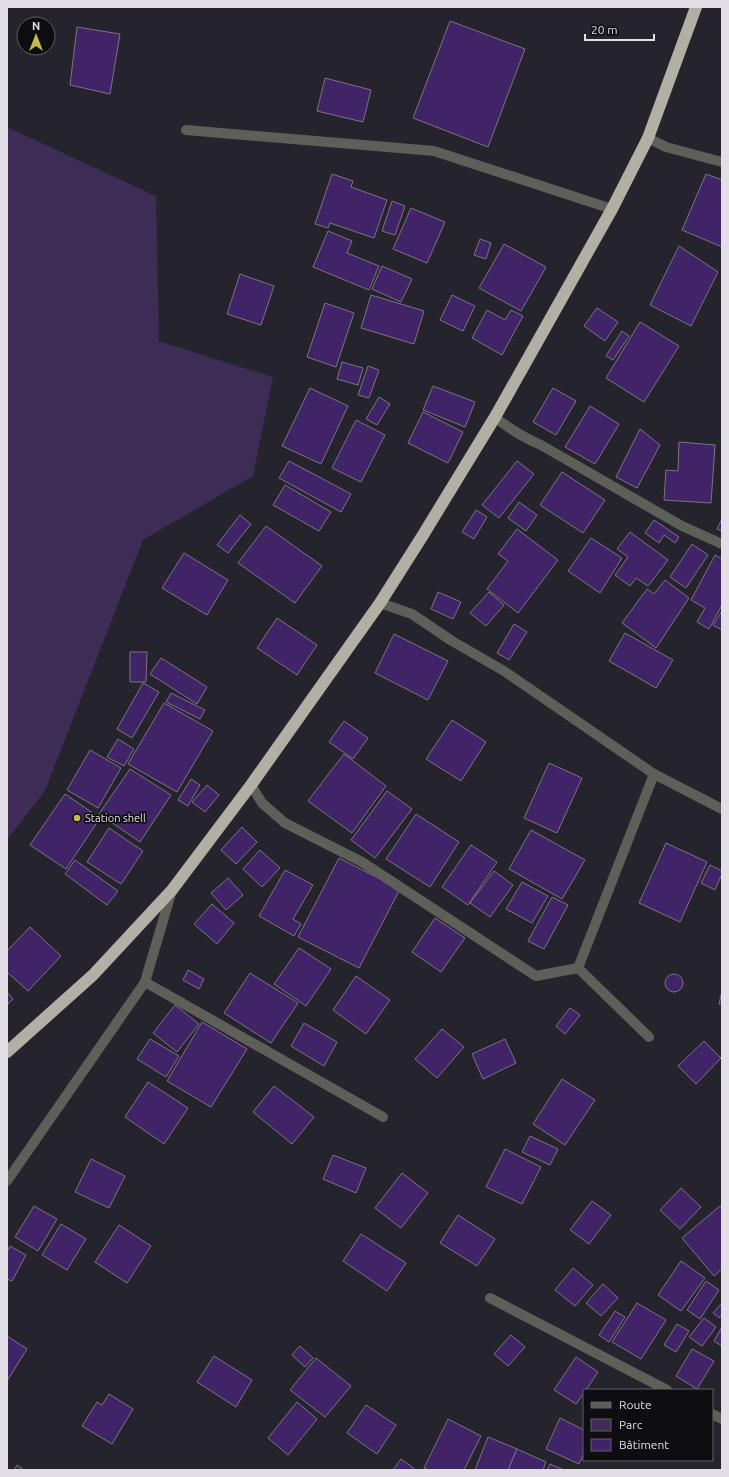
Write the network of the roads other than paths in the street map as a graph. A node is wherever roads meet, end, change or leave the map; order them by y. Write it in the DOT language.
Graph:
graph roads {
  1 [pos="696,7"];
  2 [pos="186,130"];
  3 [pos="648,138"];
  4 [pos="722,162"];
  5 [pos="612,209"];
  6 [pos="495,417"];
  7 [pos="722,544"];
  8 [pos="380,603"];
  9 [pos="654,774"];
  10 [pos="251,785"];
  11 [pos="722,809"];
  12 [pos="172,890"];
  13 [pos="578,968"];
  14 [pos="145,982"];
  15 [pos="649,1037"];
  16 [pos="7,1052"];
  17 [pos="383,1117"];
  18 [pos="7,1181"];
  19 [pos="490,1298"];
  20 [pos="665,1389"];
  21 [pos="713,1414"];
  22 [pos="722,1419"];
  1 -- 3 [label="highway"];
  2 -- 5 [label="street"];
  3 -- 4 [label="street"];
  3 -- 5 [label="highway"];
  5 -- 6 [label="highway"];
  6 -- 7 [label="street"];
  6 -- 8 [label="highway"];
  8 -- 9 [label="street"];
  8 -- 10 [label="highway"];
  9 -- 11 [label="street"];
  9 -- 13 [label="street"];
  10 -- 12 [label="highway"];
  10 -- 13 [label="street"];
  12 -- 14 [label="street"];
  12 -- 16 [label="highway"];
  13 -- 15 [label="street"];
  14 -- 17 [label="street"];
  14 -- 18 [label="street"];
  19 -- 20 [label="street"];
  21 -- 22 [label="street"];
}
